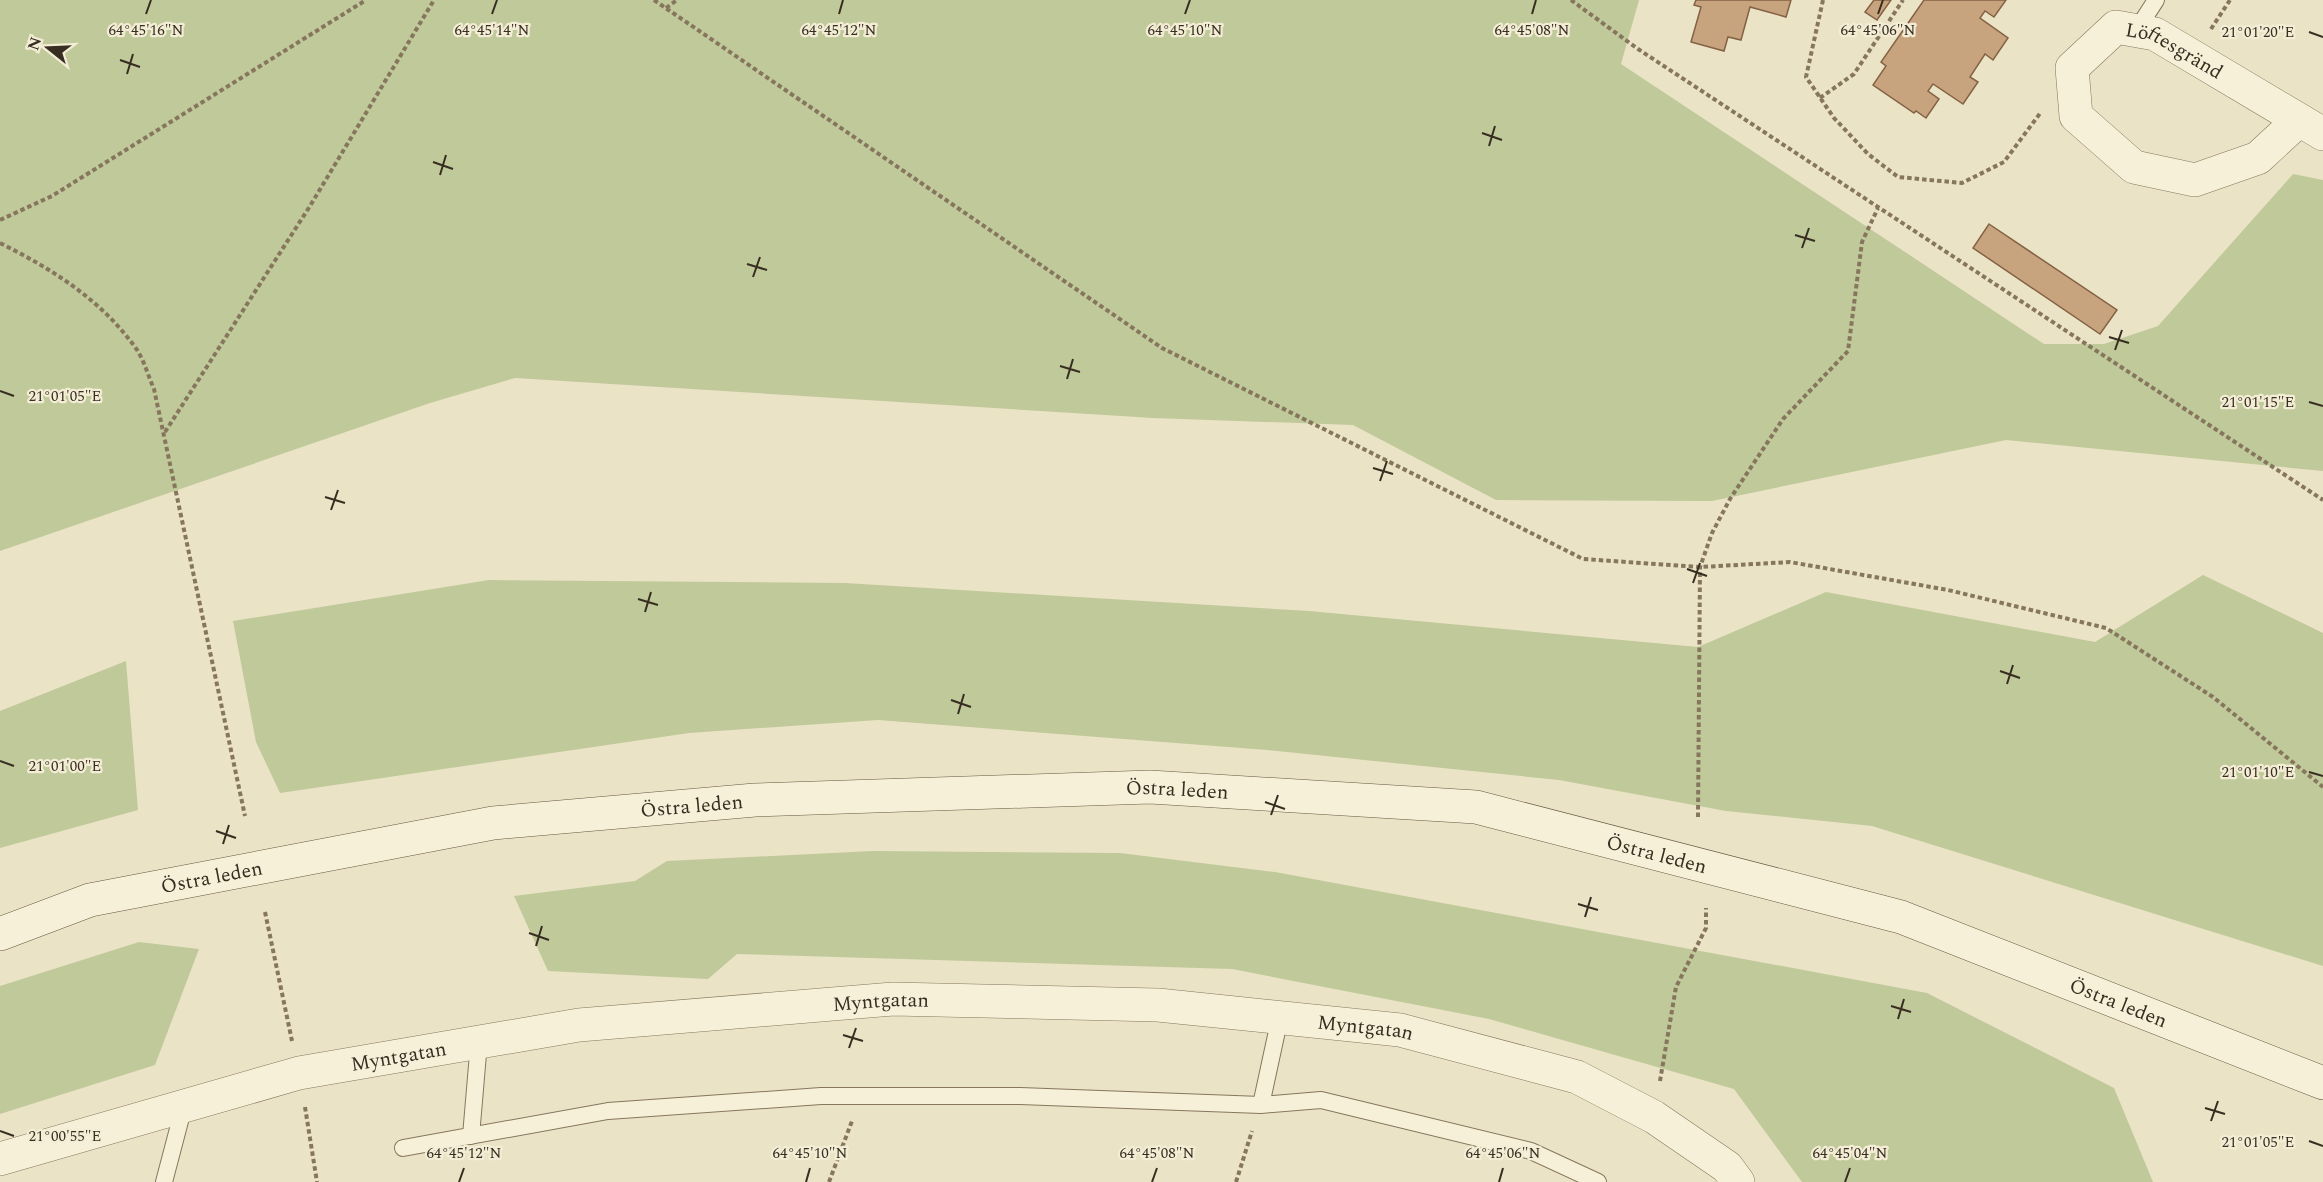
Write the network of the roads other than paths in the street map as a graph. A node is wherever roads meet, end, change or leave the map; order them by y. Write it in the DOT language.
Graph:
graph roads {
  1 [pos="2156,0"];
  2 [pos="2136,31"];
  3 [pos="2311,128"];
  4 [pos="0,934"];
  5 [pos="1280,1017"];
  6 [pos="479,1042"];
  7 [pos="2323,1083"];
  8 [pos="1261,1105"];
  9 [pos="184,1106"];
  10 [pos="471,1136"];
  11 [pos="403,1148"];
  12 [pos="0,1158"];
  13 [pos="164,1182"];
  14 [pos="1598,1182"];
  15 [pos="1738,1182"];
  1 -- 2 [label="lane"];
  2 -- 3 [label="street, Löftesgränd"];
  2 -- 3 [label="street, Löftesgränd"];
  4 -- 7 [label="street, Östra leden"];
  5 -- 6 [label="street, Myntgatan"];
  5 -- 8 [label="lane"];
  5 -- 15 [label="street, Myntgatan"];
  6 -- 9 [label="street, Myntgatan"];
  6 -- 10 [label="lane"];
  8 -- 10 [label="lane"];
  8 -- 14 [label="lane"];
  9 -- 12 [label="street, Myntgatan"];
  9 -- 13 [label="lane"];
  10 -- 11 [label="lane"];
}
